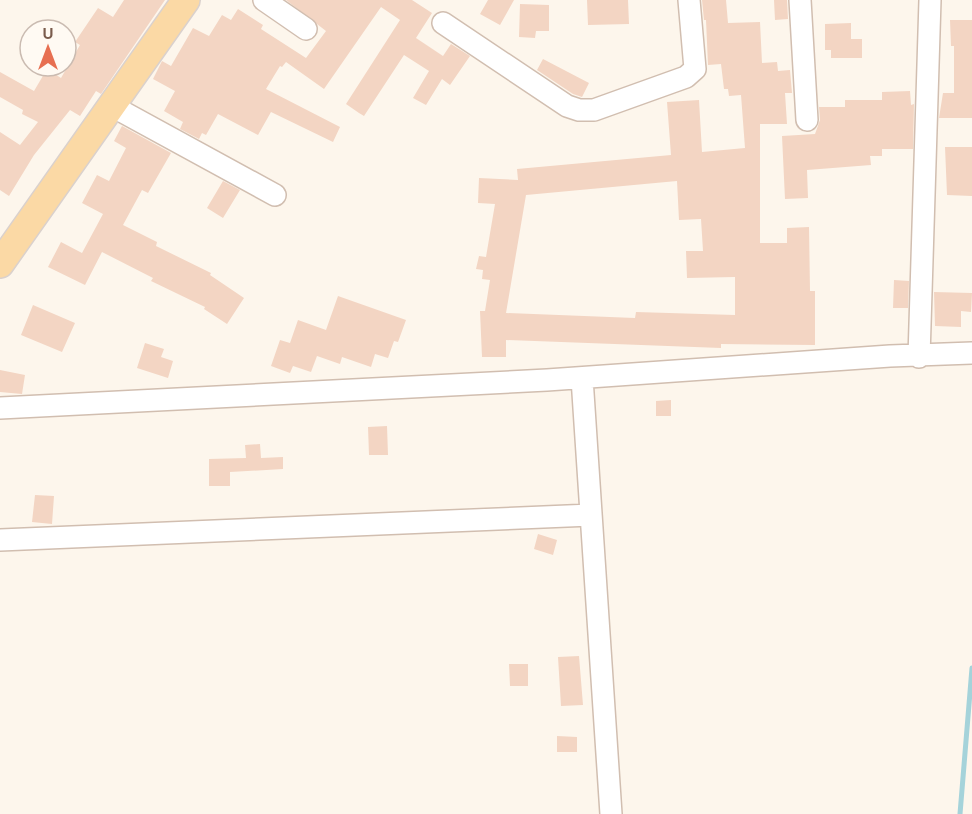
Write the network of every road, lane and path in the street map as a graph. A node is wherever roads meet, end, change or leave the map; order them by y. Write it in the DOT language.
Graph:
graph roads {
  1 [pos="186,0"];
  2 [pos="264,0"];
  3 [pos="690,0"];
  4 [pos="800,0"];
  5 [pos="930,0"];
  6 [pos="443,23"];
  7 [pos="306,29"];
  8 [pos="112,106"];
  9 [pos="807,120"];
  10 [pos="275,195"];
  11 [pos="0,264"];
  12 [pos="969,353"];
  13 [pos="919,357"];
  14 [pos="582,378"];
  15 [pos="0,408"];
  16 [pos="591,515"];
  17 [pos="0,540"];
  18 [pos="611,814"];
  1 -- 8 [label="main road"];
  2 -- 7 [label="street"];
  3 -- 6 [label="street"];
  4 -- 9 [label="street"];
  5 -- 13 [label="street"];
  8 -- 10 [label="street"];
  8 -- 11 [label="main road"];
  12 -- 13 [label="street"];
  13 -- 14 [label="street"];
  14 -- 15 [label="street"];
  14 -- 16 [label="street"];
  16 -- 17 [label="street"];
  16 -- 18 [label="street"];
}
